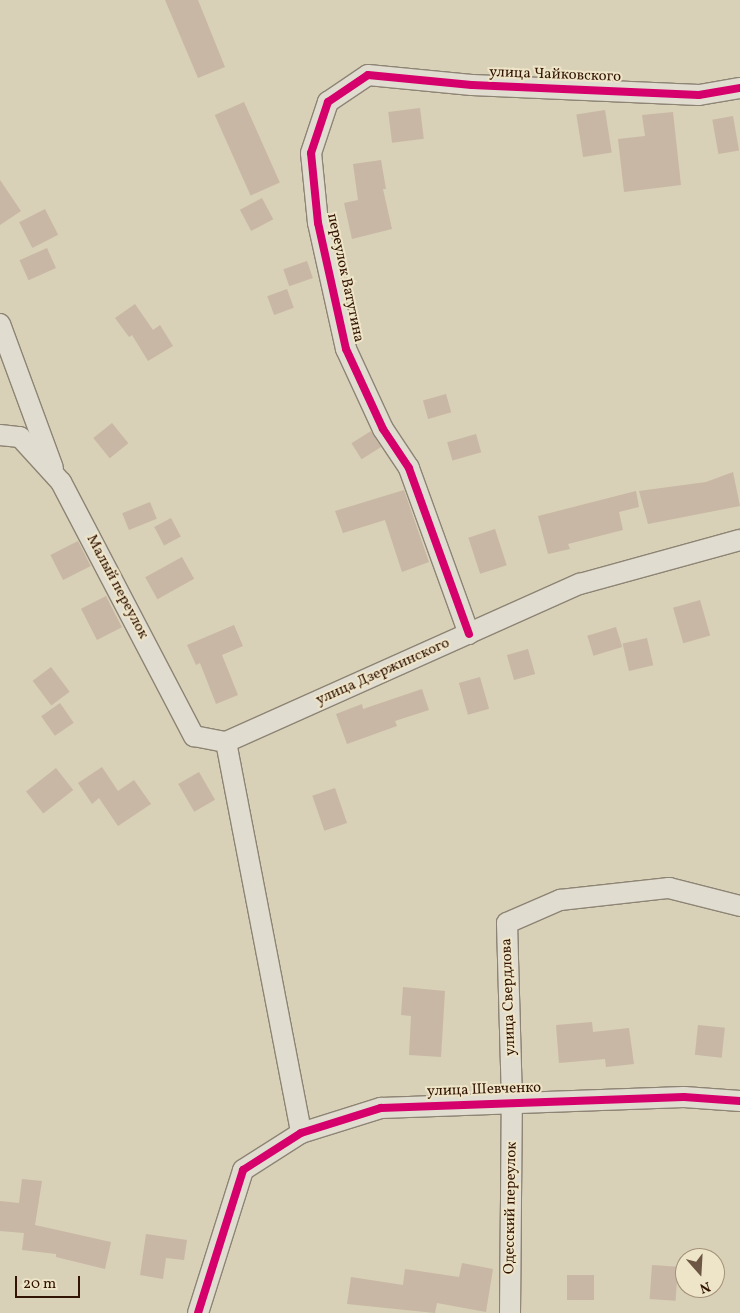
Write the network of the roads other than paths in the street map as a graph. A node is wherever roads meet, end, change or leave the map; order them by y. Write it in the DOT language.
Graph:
graph roads {
  1 [pos="368,75"];
  2 [pos="740,88"];
  3 [pos="0,324"];
  4 [pos="0,435"];
  5 [pos="56,477"];
  6 [pos="740,540"];
  7 [pos="469,634"];
  8 [pos="226,742"];
  9 [pos="740,906"];
  10 [pos="740,1101"];
  11 [pos="512,1102"];
  12 [pos="300,1133"];
  13 [pos="198,1313"];
  14 [pos="510,1313"];
  1 -- 2 [label="street, улица Чайковского"];
  1 -- 7 [label="street, переулок Ватутина"];
  3 -- 5 [label="street"];
  4 -- 5 [label="street, Малый переулок"];
  5 -- 8 [label="street, Малый переулок"];
  6 -- 7 [label="street, улица Дзержинского"];
  7 -- 8 [label="street, улица Дзержинского"];
  8 -- 12 [label="street"];
  9 -- 11 [label="street, улица Свердлова"];
  10 -- 11 [label="street, улица Шевченко"];
  11 -- 12 [label="street, улица Шевченко"];
  11 -- 14 [label="street, Одесский переулок"];
  12 -- 13 [label="street, улица Шевченко"];
}
